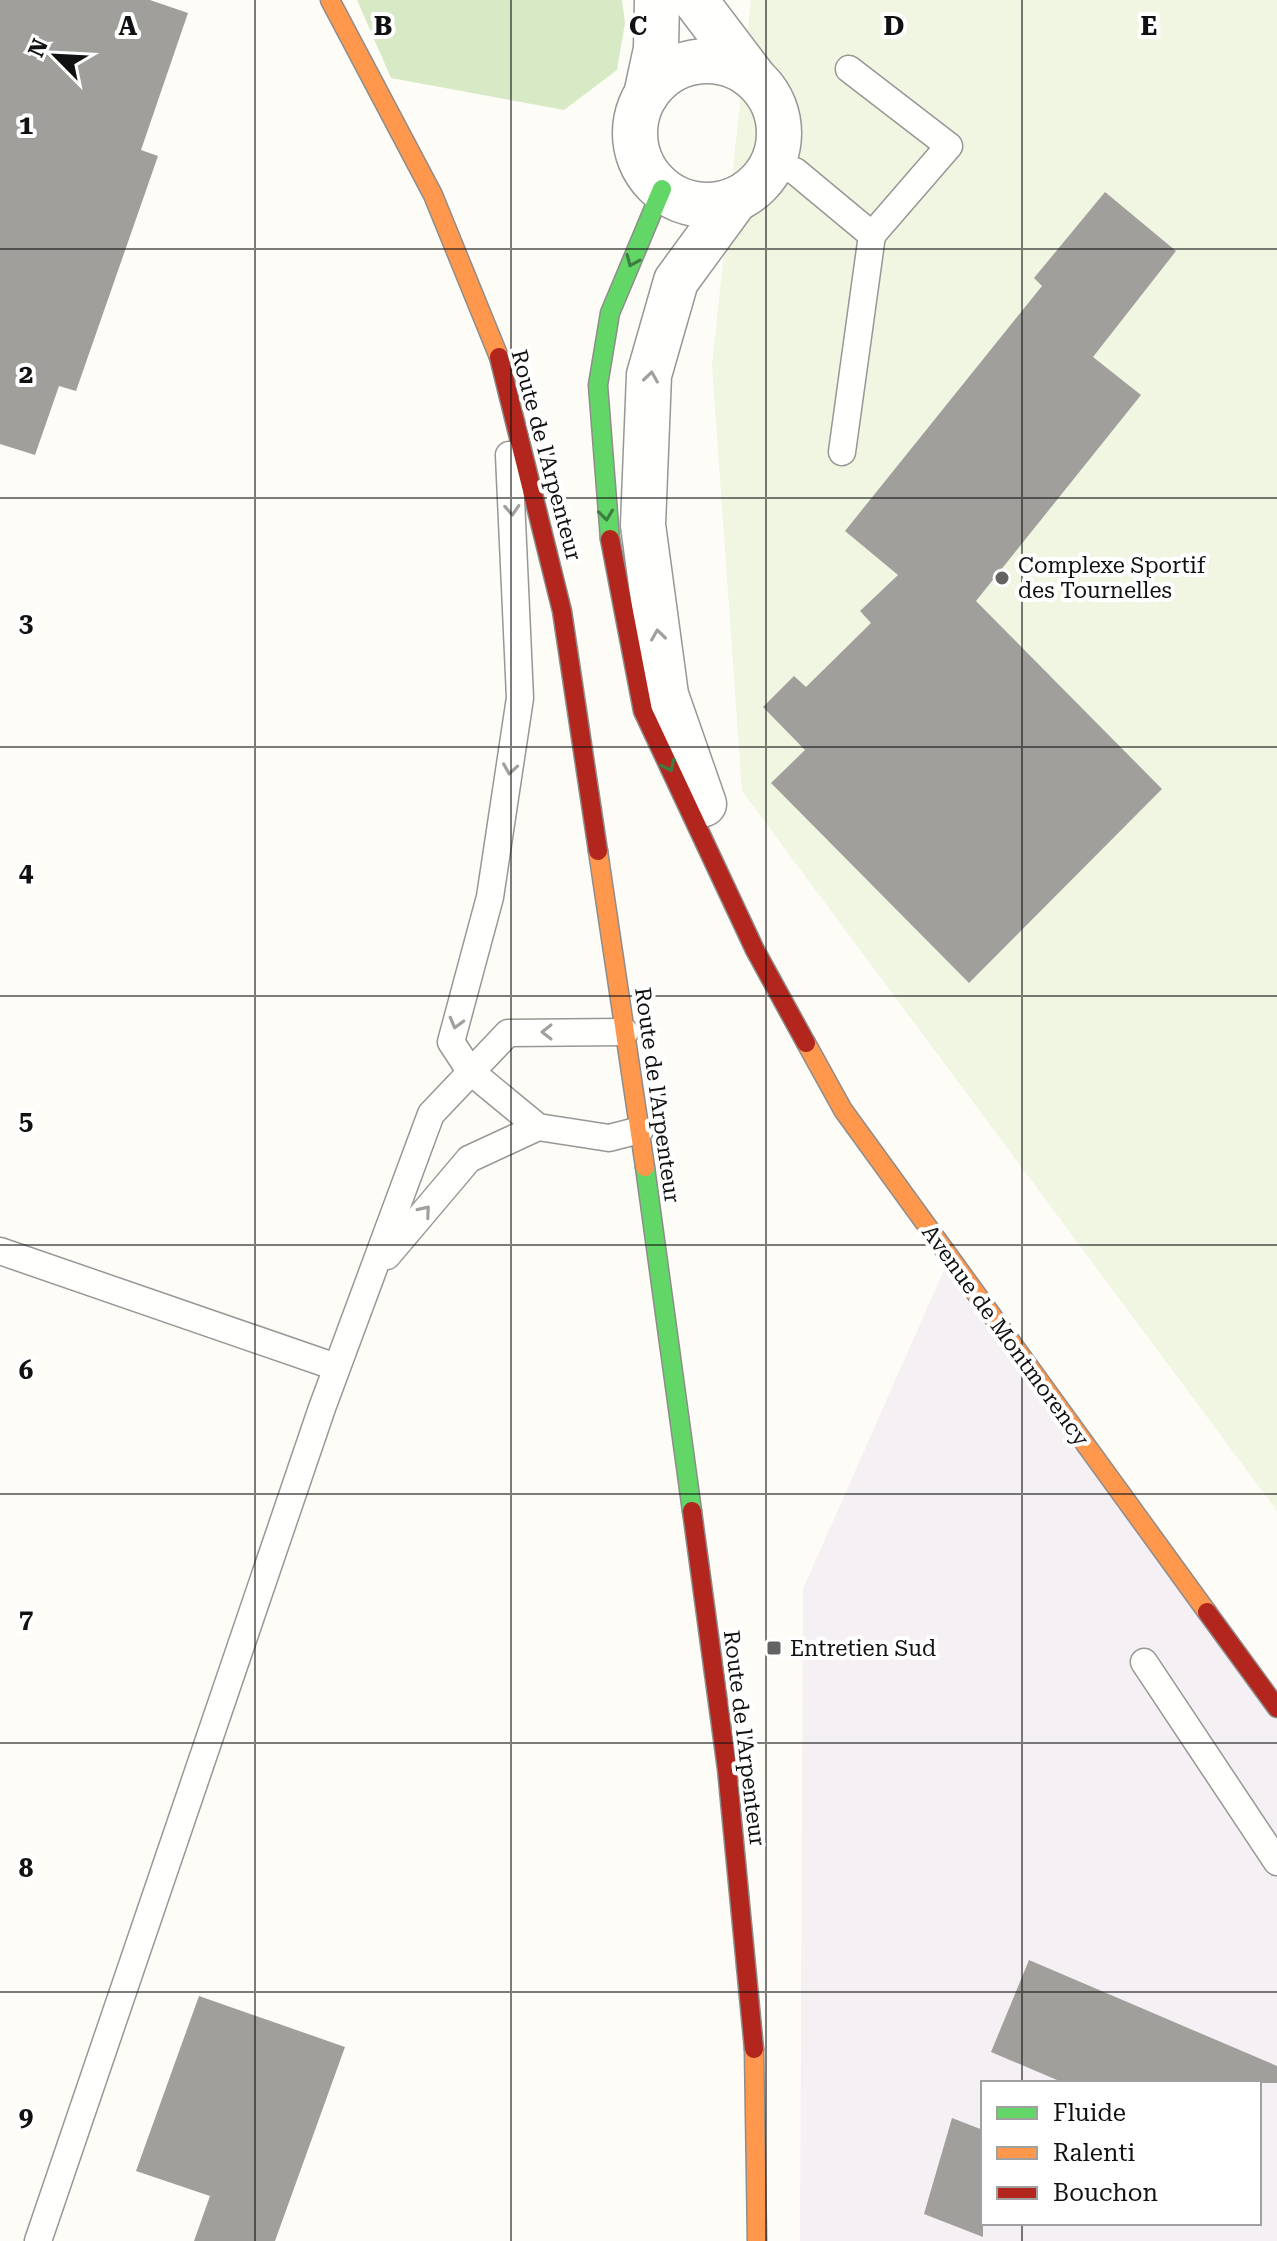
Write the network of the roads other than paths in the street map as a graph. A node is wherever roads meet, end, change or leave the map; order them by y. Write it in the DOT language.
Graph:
graph roads {
  1 [pos="330,0"];
  2 [pos="657,0"];
  3 [pos="695,0"];
  4 [pos="849,69"];
  5 [pos="754,78"];
  6 [pos="646,95"];
  7 [pos="772,165"];
  8 [pos="662,189"];
  9 [pos="736,199"];
  10 [pos="872,235"];
  11 [pos="506,376"];
  12 [pos="842,452"];
  13 [pos="755,950"];
  14 [pos="625,1032"];
  15 [pos="470,1071"];
  16 [pos="538,1127"];
  17 [pos="640,1130"];
  18 [pos="0,1251"];
  19 [pos="375,1271"];
  20 [pos="336,1367"];
  21 [pos="1144,1662"];
  22 [pos="1277,1708"];
  23 [pos="1277,1862"];
  24 [pos="38,2241"];
  25 [pos="757,2241"];
  1 -- 11 [label="main road, Route de l'Arpenteur"];
  2 -- 6 [label="street"];
  3 -- 5 [label="street"];
  4 -- 10 [label="lane"];
  5 -- 6 [label="street"];
  5 -- 7 [label="street"];
  6 -- 8 [label="street"];
  7 -- 9 [label="street"];
  7 -- 10 [label="lane"];
  8 -- 9 [label="street"];
  8 -- 13 [label="main road, Avenue de Montmorency, one-way"];
  13 -- 9 [label="street, Avenue de Montmorency, one-way"];
  10 -- 12 [label="lane"];
  11 -- 14 [label="main road, Route de l'Arpenteur"];
  11 -- 15 [label="lane, one-way"];
  13 -- 22 [label="main road, Avenue de Montmorency"];
  14 -- 15 [label="lane, one-way"];
  14 -- 17 [label="main road, Route de l'Arpenteur"];
  15 -- 16 [label="lane"];
  15 -- 19 [label="lane"];
  16 -- 17 [label="lane"];
  19 -- 16 [label="lane, one-way"];
  17 -- 25 [label="main road, Route de l'Arpenteur"];
  18 -- 20 [label="lane"];
  19 -- 20 [label="lane"];
  20 -- 24 [label="lane"];
  21 -- 23 [label="lane"];
}
